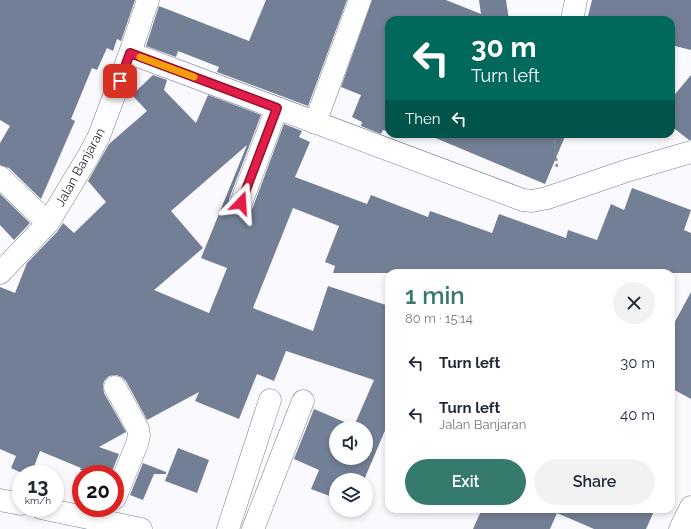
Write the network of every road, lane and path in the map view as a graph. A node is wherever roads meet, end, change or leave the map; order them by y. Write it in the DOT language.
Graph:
graph roads {
  1 [pos="148,0"];
  2 [pos="360,0"];
  3 [pos="576,0"];
  4 [pos="573,16"];
  5 [pos="130,53"];
  6 [pos="277,108"];
  7 [pos="315,123"];
  8 [pos="554,138"];
  9 [pos="691,152"];
  10 [pos="0,177"];
  11 [pos="560,193"];
  12 [pos="241,203"];
  13 [pos="48,223"];
  14 [pos="0,273"];
  15 [pos="115,387"];
  16 [pos="270,400"];
  17 [pos="303,401"];
  18 [pos="124,476"];
  19 [pos="0,500"];
  20 [pos="12,502"];
  21 [pos="691,507"];
  22 [pos="115,517"];
  23 [pos="141,529"];
  24 [pos="228,529"];
  25 [pos="253,529"];
  26 [pos="680,529"];
  1 -- 5 [label="street, Jalan Banjaran"];
  2 -- 7 [label="street"];
  3 -- 4 [label="street"];
  5 -- 6 [label="street"];
  5 -- 13 [label="street, Jalan Banjaran"];
  6 -- 7 [label="street"];
  6 -- 12 [label="street"];
  7 -- 11 [label="street"];
  8 -- 11 [label="path"];
  9 -- 11 [label="street"];
  10 -- 13 [label="street"];
  13 -- 14 [label="street, Jalan Banjaran"];
  15 -- 18 [label="street"];
  16 -- 24 [label="street"];
  17 -- 25 [label="street"];
  19 -- 20 [label="street"];
  21 -- 26 [label="street"];
  22 -- 23 [label="street"];
}
